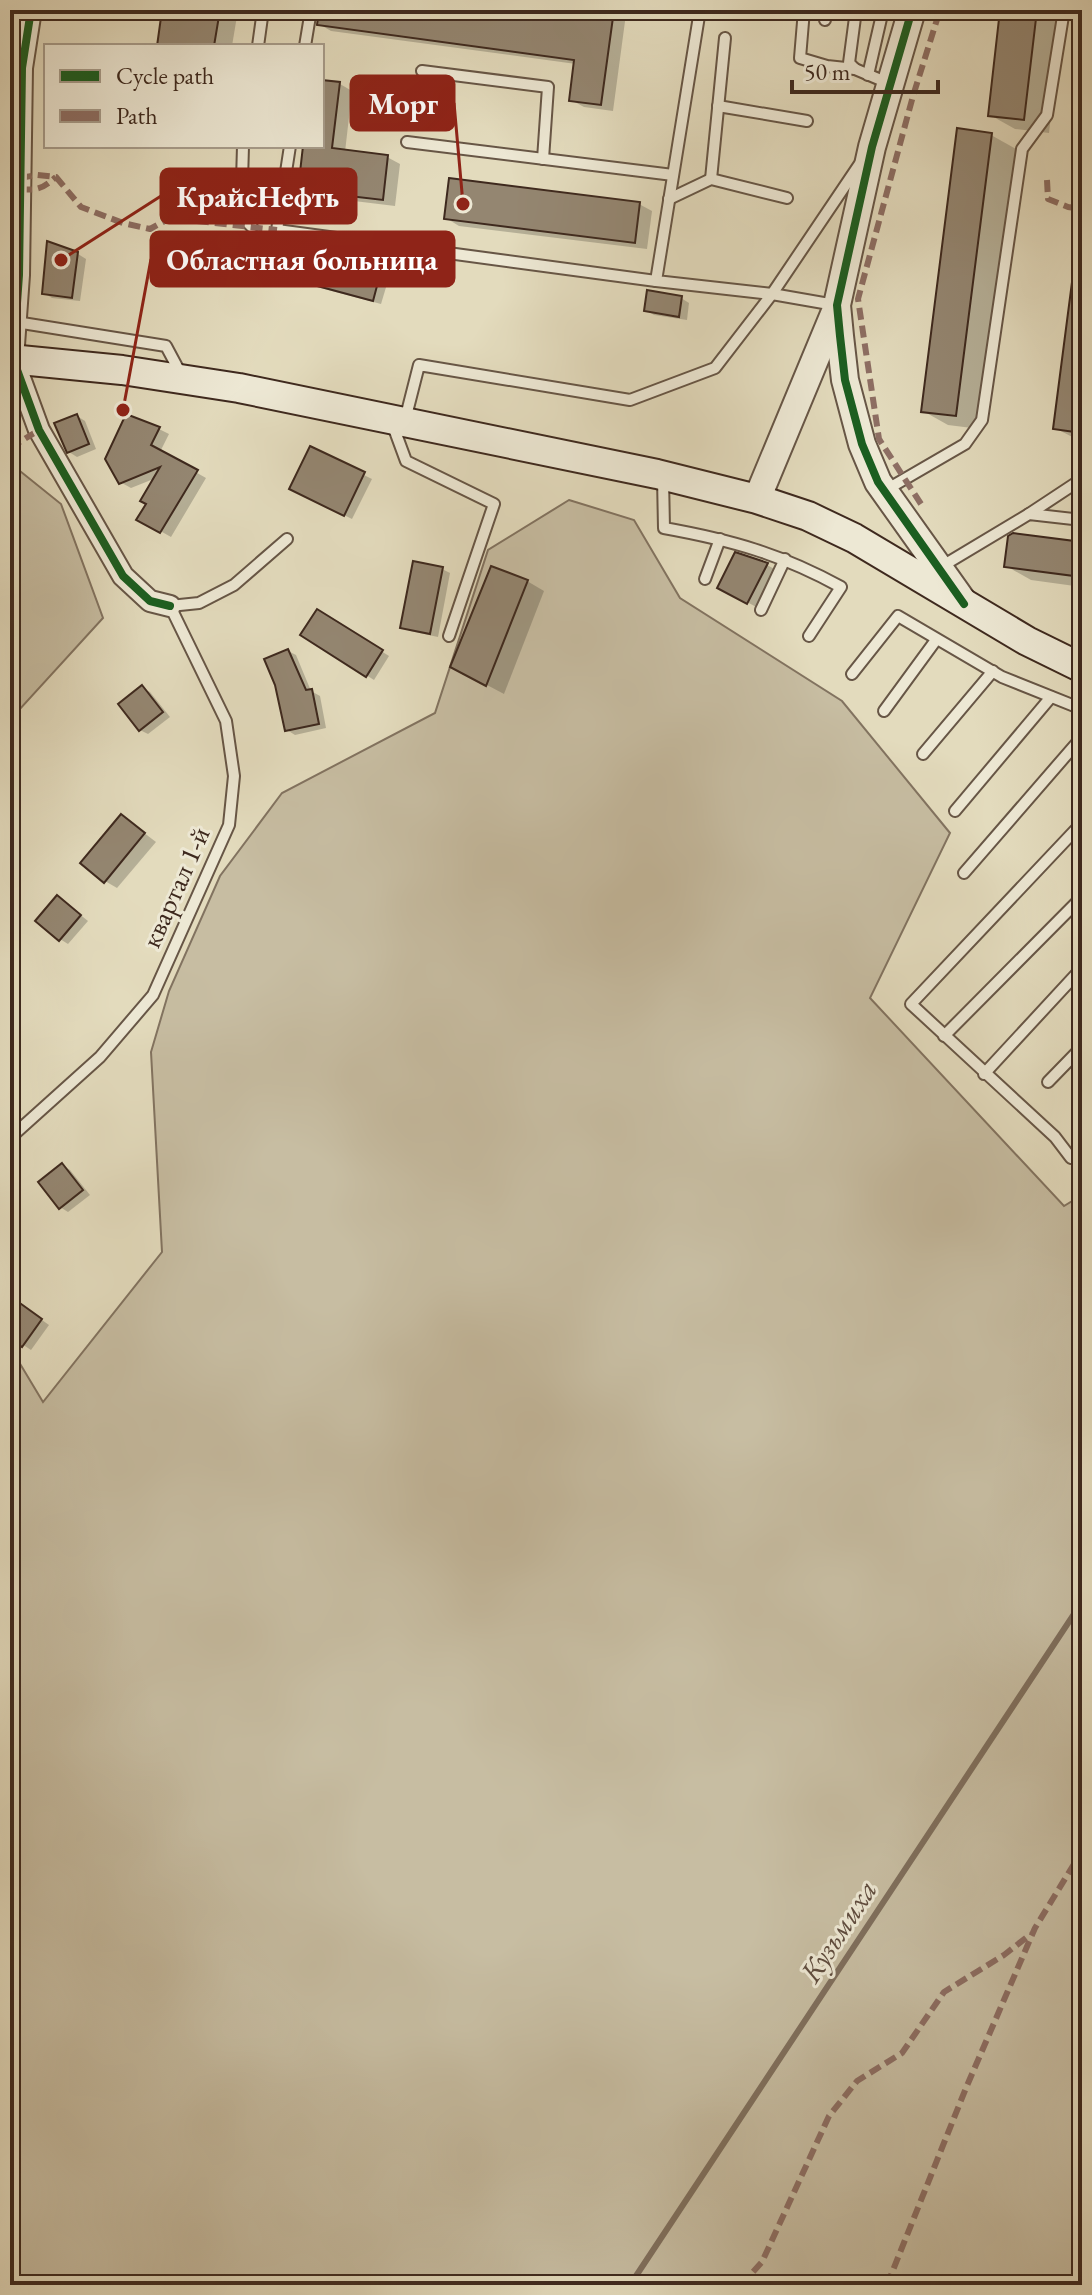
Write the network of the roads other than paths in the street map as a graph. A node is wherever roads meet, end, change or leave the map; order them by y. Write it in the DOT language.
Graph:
graph roads {
  1 [pos="31,10"];
  2 [pos="263,10"];
  3 [pos="311,10"];
  4 [pos="700,10"];
  5 [pos="804,10"];
  6 [pos="856,10"];
  7 [pos="883,10"];
  8 [pos="912,10"];
  9 [pos="1064,10"];
  10 [pos="725,38"];
  11 [pos="258,44"];
  12 [pos="305,44"];
  13 [pos="855,69"];
  14 [pos="422,71"];
  15 [pos="879,80"];
  16 [pos="718,106"];
  17 [pos="807,121"];
  18 [pos="407,142"];
  19 [pos="872,147"];
  20 [pos="243,148"];
  21 [pos="290,148"];
  22 [pos="543,159"];
  23 [pos="673,175"];
  24 [pos="711,179"];
  25 [pos="787,198"];
  26 [pos="669,199"];
  27 [pos="252,227"];
  28 [pos="656,281"];
  29 [pos="772,294"];
  30 [pos="837,305"];
  31 [pos="16,322"];
  32 [pos="12,359"];
  33 [pos="184,380"];
  34 [pos="398,419"];
  35 [pos="663,476"];
  36 [pos="1082,479"];
  37 [pos="884,491"];
  38 [pos="757,499"];
  39 [pos="1029,514"];
  40 [pos="1082,520"];
  41 [pos="287,539"];
  42 [pos="720,539"];
  43 [pos="785,559"];
  44 [pos="937,569"];
  45 [pos="705,579"];
  46 [pos="964,604"];
  47 [pos="170,606"];
  48 [pos="761,610"];
  49 [pos="449,636"];
  50 [pos="809,636"];
  51 [pos="936,640"];
  52 [pos="1082,668"];
  53 [pos="993,671"];
  54 [pos="852,674"];
  55 [pos="1051,697"];
  56 [pos="1082,709"];
  57 [pos="884,711"];
  58 [pos="1082,737"];
  59 [pos="923,754"];
  60 [pos="955,811"];
  61 [pos="1082,823"];
  62 [pos="964,873"];
  63 [pos="1082,897"];
  64 [pos="1082,968"];
  65 [pos="944,1036"];
  66 [pos="1082,1047"];
  67 [pos="984,1074"];
  68 [pos="1048,1082"];
  69 [pos="10,1138"];
  70 [pos="1082,1147"];
  1 -- 31 [label="street"];
  2 -- 11 [label="lane"];
  3 -- 12 [label="lane"];
  4 -- 23 [label="lane"];
  5 -- 13 [label="lane"];
  6 -- 13 [label="lane"];
  7 -- 15 [label="lane"];
  8 -- 15 [label="street"];
  9 -- 37 [label="lane"];
  10 -- 16 [label="lane"];
  13 -- 15 [label="lane"];
  14 -- 22 [label="lane"];
  15 -- 19 [label="street"];
  16 -- 17 [label="lane"];
  16 -- 24 [label="lane"];
  18 -- 22 [label="lane"];
  19 -- 29 [label="lane"];
  19 -- 30 [label="street"];
  20 -- 27 [label="lane"];
  21 -- 28 [label="lane"];
  22 -- 23 [label="lane"];
  23 -- 26 [label="lane"];
  24 -- 25 [label="lane"];
  24 -- 26 [label="lane"];
  26 -- 28 [label="lane"];
  28 -- 29 [label="lane"];
  29 -- 30 [label="lane"];
  29 -- 34 [label="lane"];
  30 -- 37 [label="street"];
  30 -- 38 [label="street"];
  31 -- 32 [label="street"];
  31 -- 33 [label="lane"];
  32 -- 33 [label="main road"];
  32 -- 47 [label="street"];
  33 -- 34 [label="main road"];
  34 -- 35 [label="main road"];
  34 -- 49 [label="lane"];
  35 -- 38 [label="main road"];
  35 -- 42 [label="lane"];
  36 -- 39 [label="lane"];
  37 -- 44 [label="street"];
  38 -- 46 [label="main road"];
  39 -- 40 [label="lane"];
  39 -- 44 [label="lane"];
  41 -- 47 [label="lane"];
  42 -- 43 [label="lane"];
  42 -- 45 [label="lane"];
  43 -- 48 [label="lane"];
  43 -- 50 [label="lane"];
  44 -- 46 [label="street"];
  46 -- 52 [label="main road"];
  47 -- 69 [label="lane, квартал 1-й"];
  51 -- 53 [label="lane"];
  51 -- 54 [label="lane"];
  51 -- 57 [label="lane"];
  53 -- 55 [label="lane"];
  53 -- 59 [label="lane"];
  55 -- 56 [label="lane"];
  55 -- 60 [label="lane"];
  58 -- 62 [label="lane"];
  61 -- 65 [label="lane"];
  63 -- 65 [label="lane"];
  64 -- 67 [label="lane"];
  65 -- 67 [label="lane"];
  66 -- 68 [label="lane"];
  67 -- 70 [label="lane"];
}
